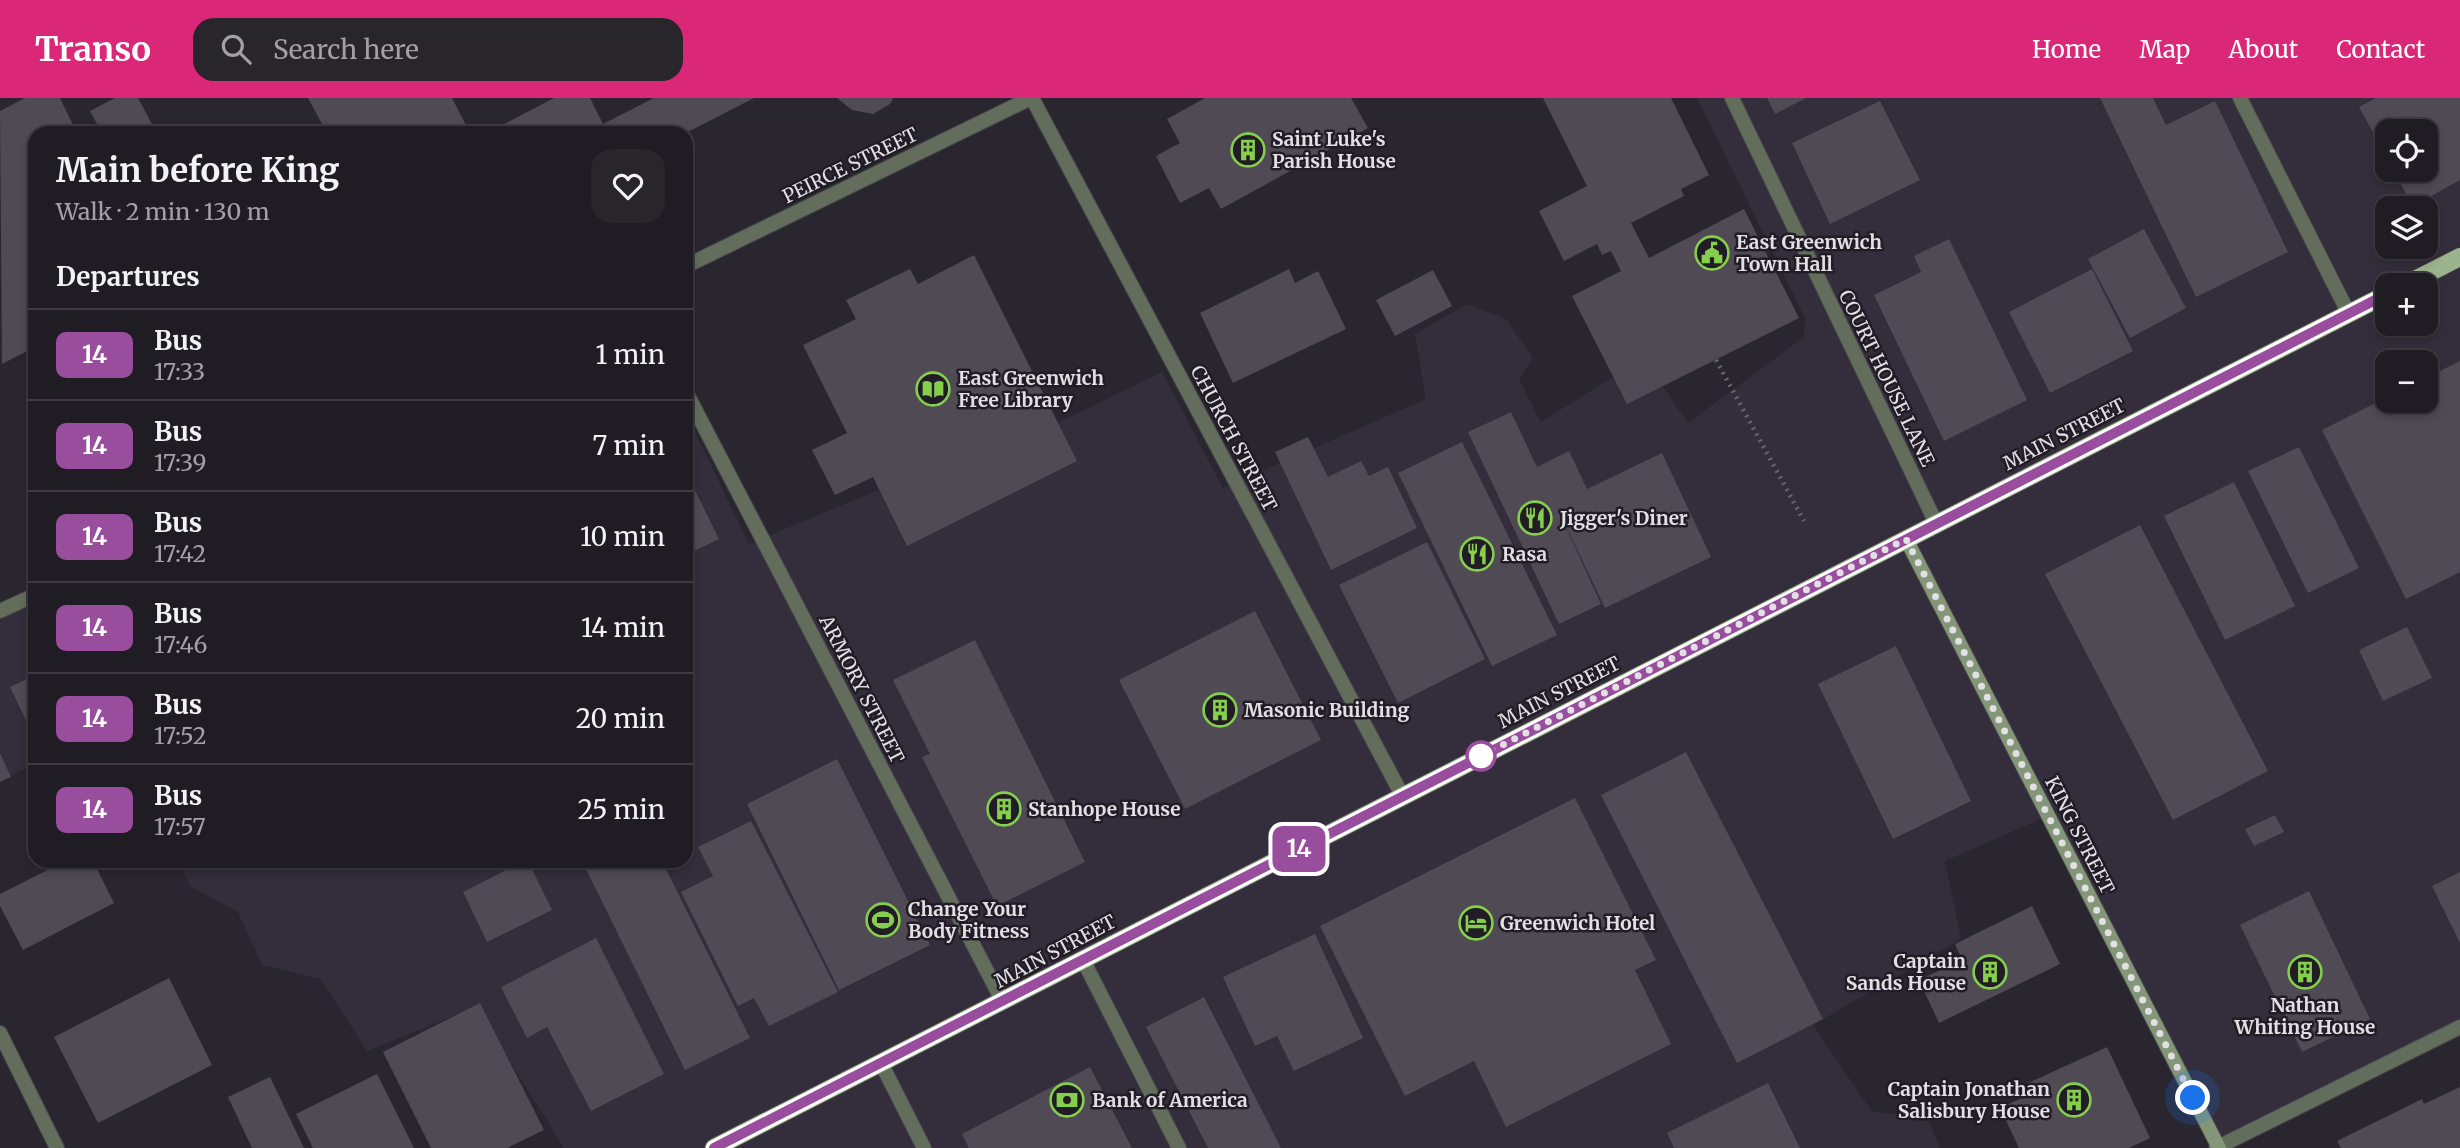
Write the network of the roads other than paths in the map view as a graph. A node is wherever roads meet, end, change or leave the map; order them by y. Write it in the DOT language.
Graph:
graph roads {
  1 [pos="1031,98"];
  2 [pos="1732,98"];
  3 [pos="2240,98"];
  4 [pos="2460,257"];
  5 [pos="693,263"];
  6 [pos="2429,273"];
  7 [pos="2375,300"];
  8 [pos="2349,314"];
  9 [pos="693,405"];
  10 [pos="1936,523"];
  11 [pos="1906,539"];
  12 [pos="28,597"];
  13 [pos="0,611"];
  14 [pos="1403,797"];
  15 [pos="1083,960"];
  16 [pos="1003,1002"];
  17 [pos="2460,1027"];
  18 [pos="0,1033"];
  19 [pos="882,1065"];
  20 [pos="57,1148"];
  21 [pos="714,1148"];
  22 [pos="924,1148"];
  23 [pos="1179,1148"];
  24 [pos="2217,1148"];
  1 -- 5 [label="street, PEIRCE STREET"];
  1 -- 14 [label="street, CHURCH STREET"];
  2 -- 10 [label="street, COURT HOUSE LANE"];
  3 -- 8 [label="street"];
  4 -- 6 [label="main road"];
  7 -- 8 [label="main road, MAIN STREET"];
  8 -- 10 [label="main road, MAIN STREET"];
  9 -- 16 [label="street, ARMORY STREET"];
  10 -- 11 [label="main road, MAIN STREET"];
  11 -- 14 [label="main road, MAIN STREET"];
  11 -- 24 [label="street, KING STREET"];
  12 -- 13 [label="street"];
  14 -- 15 [label="main road, MAIN STREET"];
  15 -- 16 [label="main road, MAIN STREET"];
  15 -- 23 [label="street"];
  16 -- 19 [label="main road, MAIN STREET"];
  17 -- 24 [label="street"];
  18 -- 20 [label="street"];
  19 -- 21 [label="main road, MAIN STREET"];
  19 -- 22 [label="street"];
}
